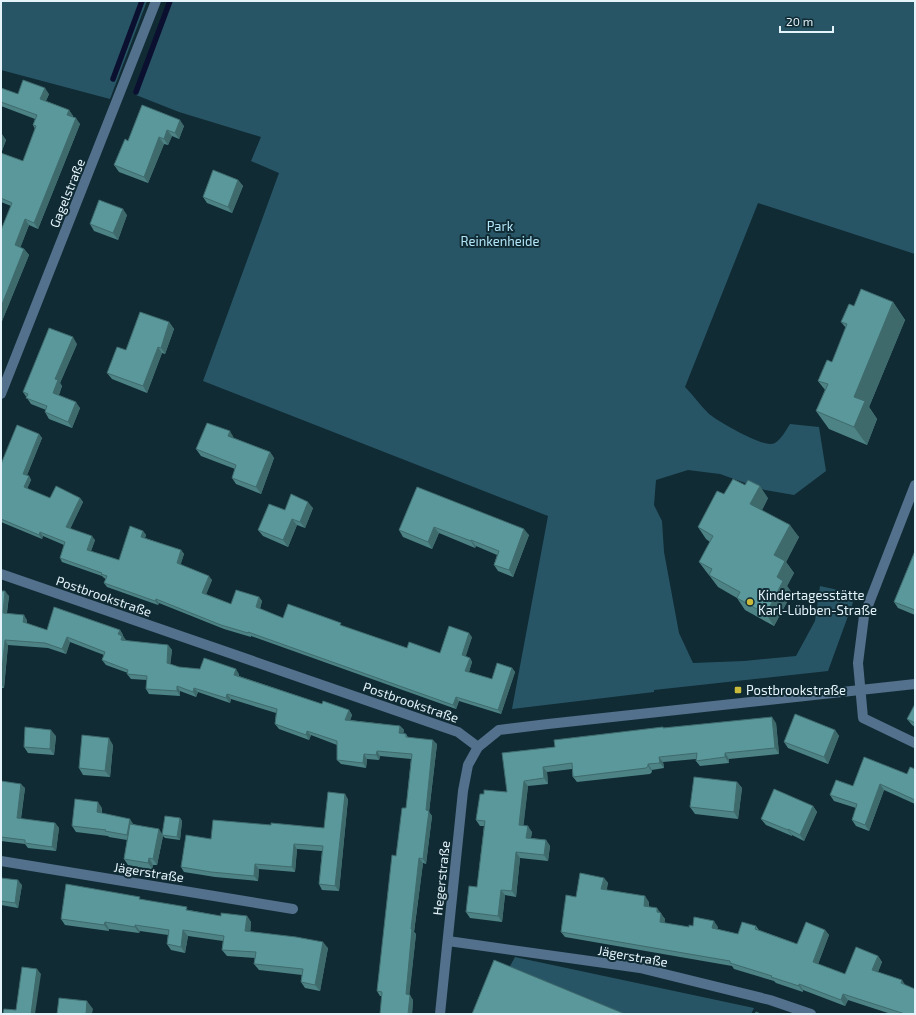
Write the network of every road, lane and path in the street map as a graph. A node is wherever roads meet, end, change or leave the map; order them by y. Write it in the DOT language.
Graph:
graph roads {
  1 [pos="156,1"];
  2 [pos="1,394"];
  3 [pos="915,485"];
  4 [pos="1,574"];
  5 [pos="915,684"];
  6 [pos="860,690"];
  7 [pos="915,744"];
  8 [pos="478,747"];
  9 [pos="1,861"];
  10 [pos="293,909"];
  11 [pos="448,941"];
  12 [pos="440,1014"];
  13 [pos="811,1014"];
  1 -- 2 [label="street, Gagelstraße"];
  3 -- 6 [label="street"];
  4 -- 8 [label="street, Postbrookstraße"];
  5 -- 6 [label="street"];
  6 -- 7 [label="street"];
  6 -- 8 [label="street"];
  8 -- 11 [label="street, Hegerstraße"];
  9 -- 10 [label="street, Jägerstraße"];
  11 -- 12 [label="street, Hegerstraße"];
  11 -- 13 [label="street, Jägerstraße"];
}
